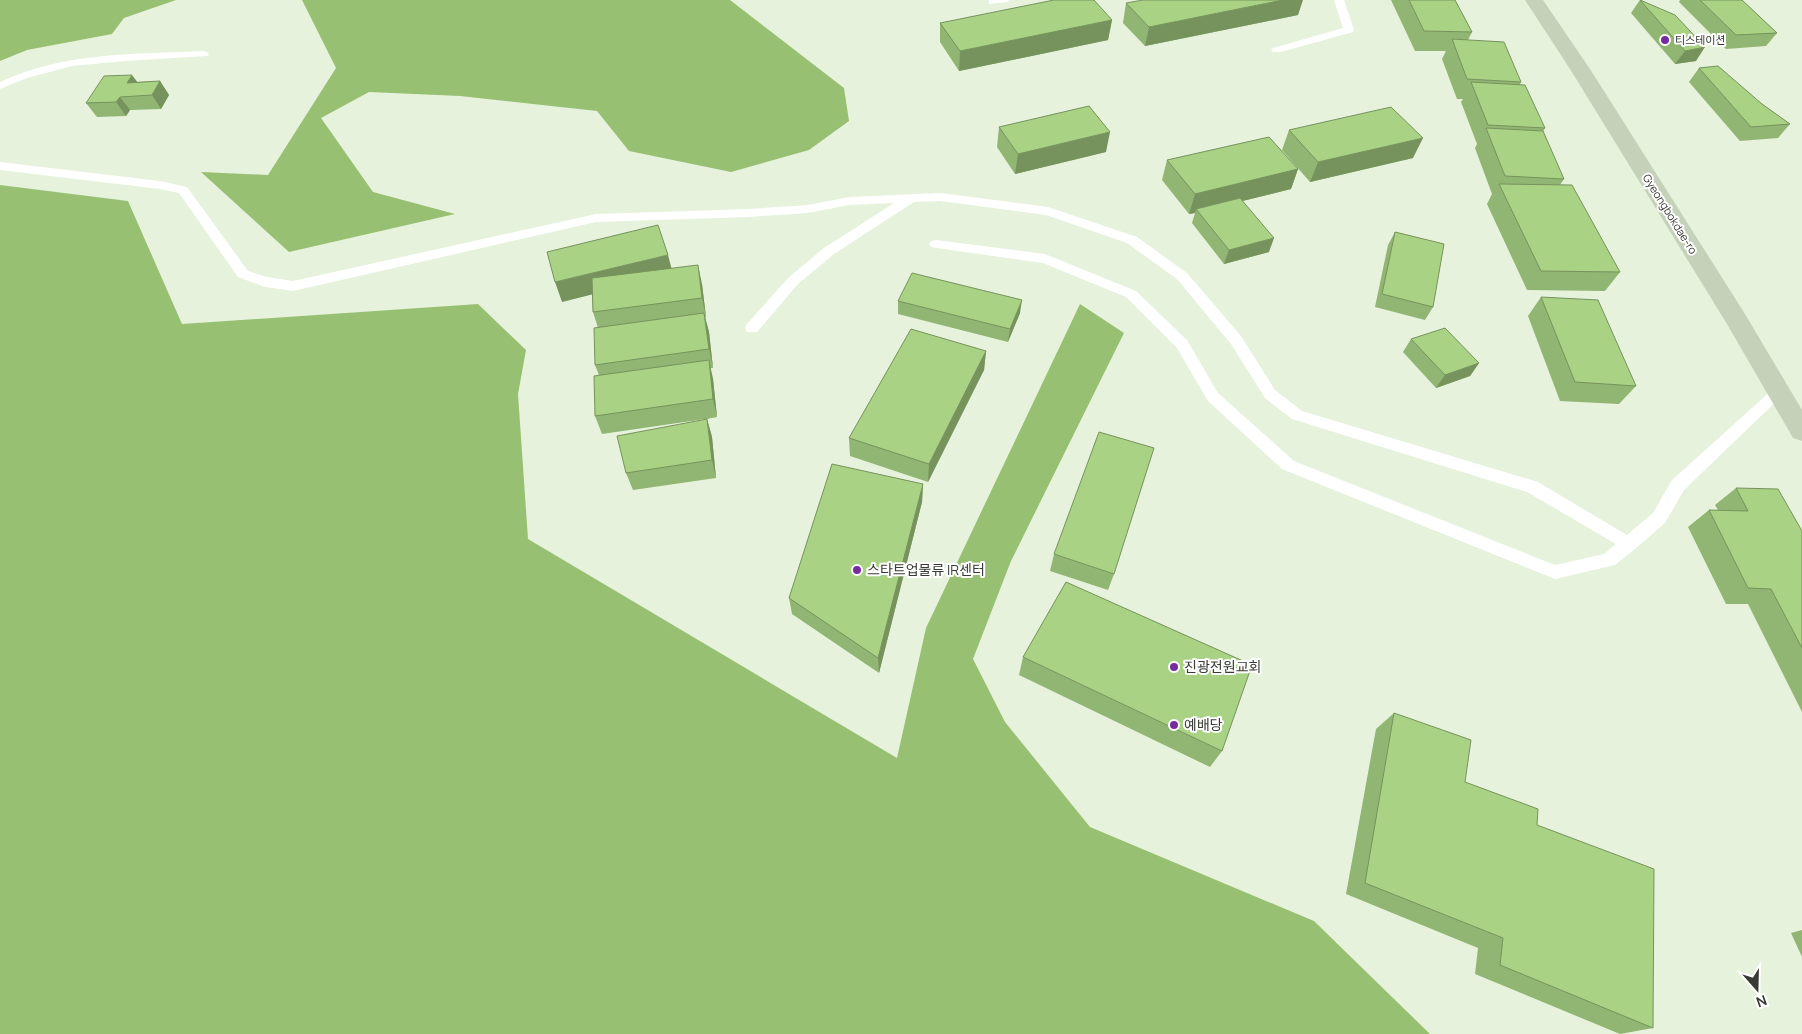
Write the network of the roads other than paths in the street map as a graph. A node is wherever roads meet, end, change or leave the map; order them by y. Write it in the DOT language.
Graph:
graph roads {
  1 [pos="1004,0"];
  2 [pos="1339,0"];
  3 [pos="1534,0"];
  4 [pos="993,2"];
  5 [pos="1277,50"];
  6 [pos="203,54"];
  7 [pos="0,86"];
  8 [pos="0,166"];
  9 [pos="912,198"];
  10 [pos="936,244"];
  11 [pos="752,328"];
  12 [pos="1778,393"];
  13 [pos="1802,431"];
  14 [pos="1628,544"];
  1 -- 4 [label="lane"];
  2 -- 5 [label="lane"];
  3 -- 12 [label="street, Gyeongbokdae-ro"];
  6 -- 7 [label="lane"];
  8 -- 9 [label="lane"];
  9 -- 11 [label="lane"];
  9 -- 14 [label="lane"];
  10 -- 14 [label="lane"];
  12 -- 13 [label="street, Gyeongbokdae-ro"];
  12 -- 14 [label="lane"];
}
